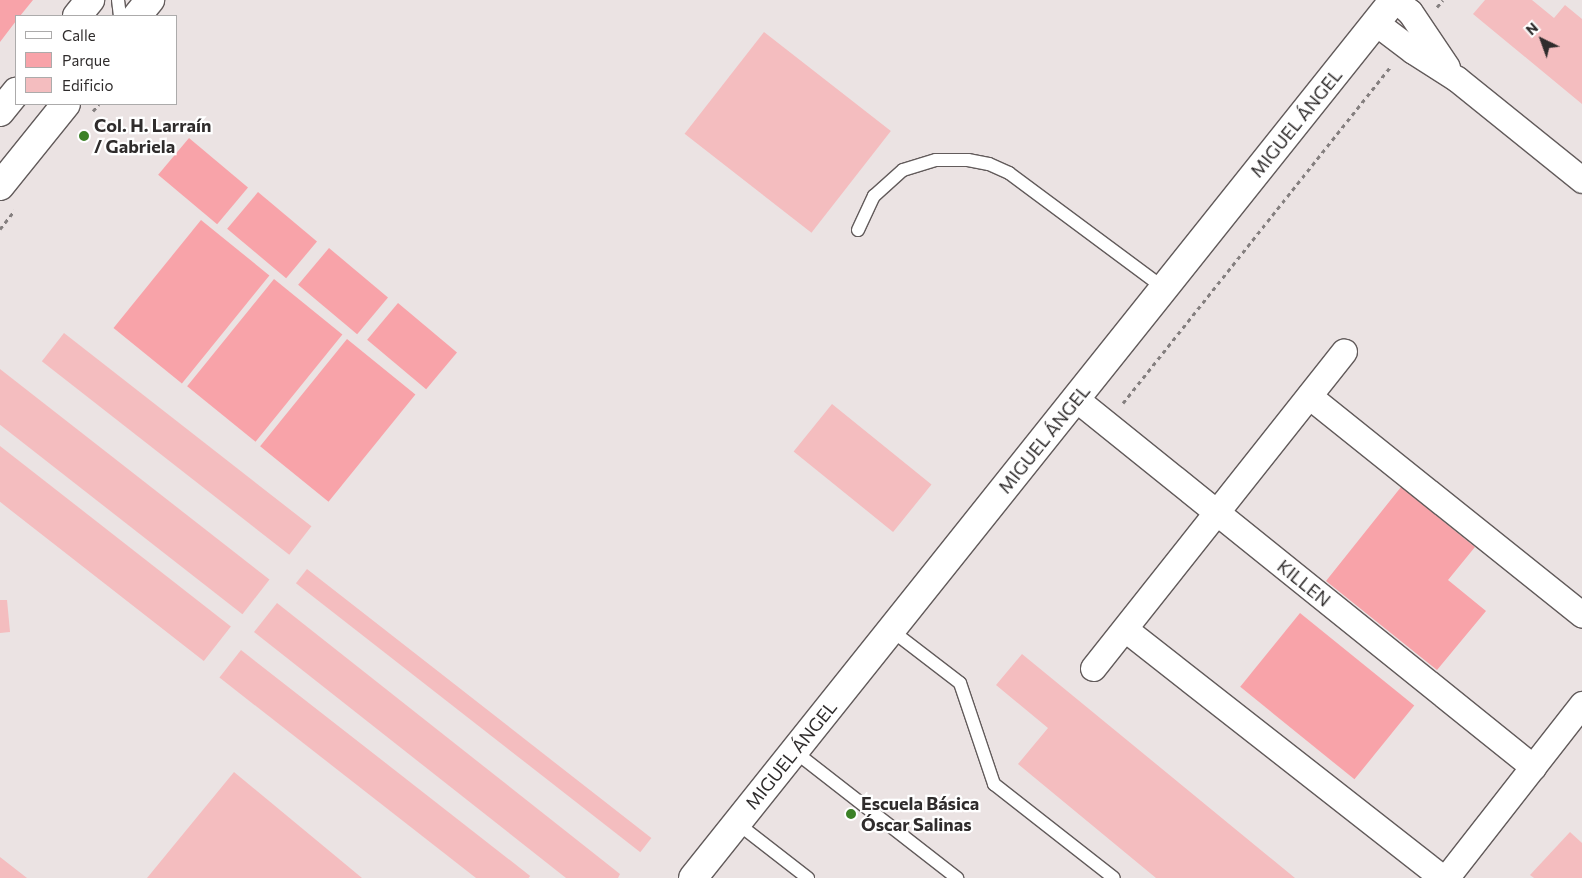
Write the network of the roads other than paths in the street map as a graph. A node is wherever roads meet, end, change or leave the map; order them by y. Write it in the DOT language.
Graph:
graph roads {
  1 [pos="90,0"];
  2 [pos="118,0"];
  3 [pos="150,0"];
  4 [pos="1395,0"];
  5 [pos="78,15"];
  6 [pos="120,15"];
  7 [pos="138,15"];
  8 [pos="1376,23"];
  9 [pos="1414,37"];
  10 [pos="15,93"];
  11 [pos="65,105"];
  12 [pos="0,112"];
  13 [pos="1582,180"];
  14 [pos="0,186"];
  15 [pos="858,230"];
  16 [pos="1164,288"];
  17 [pos="1344,351"];
  18 [pos="1309,396"];
  19 [pos="1076,399"];
  20 [pos="1217,512"];
  21 [pos="1582,615"];
  22 [pos="1125,629"];
  23 [pos="891,630"];
  24 [pos="1093,668"];
  25 [pos="1582,704"];
  26 [pos="794,751"];
  27 [pos="1533,767"];
  28 [pos="737,822"];
  29 [pos="693,878"];
  30 [pos="808,878"];
  31 [pos="957,878"];
  32 [pos="1114,878"];
  33 [pos="1444,878"];
  1 -- 5 [label="street"];
  2 -- 6 [label="lane"];
  3 -- 7 [label="street"];
  4 -- 8 [label="street, MIGUEL ÁNGEL"];
  4 -- 9 [label="street"];
  8 -- 9 [label="street"];
  8 -- 16 [label="street, MIGUEL ÁNGEL"];
  9 -- 13 [label="street"];
  10 -- 12 [label="street"];
  11 -- 14 [label="street"];
  15 -- 16 [label="lane"];
  16 -- 19 [label="street, MIGUEL ÁNGEL"];
  17 -- 18 [label="street"];
  18 -- 20 [label="street"];
  18 -- 21 [label="street"];
  19 -- 20 [label="street, KILLEN"];
  19 -- 23 [label="street, MIGUEL ÁNGEL"];
  20 -- 22 [label="street"];
  20 -- 27 [label="street, KILLEN"];
  22 -- 24 [label="street"];
  22 -- 33 [label="street"];
  23 -- 26 [label="street, MIGUEL ÁNGEL"];
  23 -- 32 [label="lane"];
  25 -- 27 [label="street"];
  26 -- 28 [label="street, MIGUEL ÁNGEL"];
  26 -- 31 [label="lane"];
  27 -- 33 [label="street"];
  28 -- 29 [label="street, MIGUEL ÁNGEL"];
  28 -- 30 [label="lane"];
}
